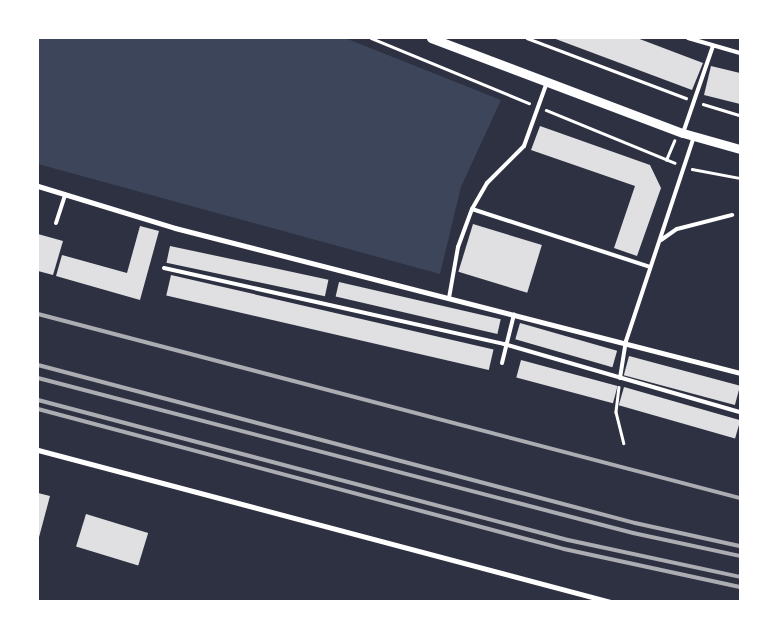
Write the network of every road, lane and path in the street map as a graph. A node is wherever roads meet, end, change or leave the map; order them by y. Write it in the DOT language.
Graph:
graph roads {
  1 [pos="371,38"];
  2 [pos="431,38"];
  3 [pos="527,38"];
  4 [pos="688,38"];
  5 [pos="713,46"];
  6 [pos="740,53"];
  7 [pos="547,82"];
  8 [pos="695,102"];
  9 [pos="538,107"];
  10 [pos="740,114"];
  11 [pos="683,133"];
  12 [pos="694,137"];
  13 [pos="740,149"];
  14 [pos="684,167"];
  15 [pos="740,178"];
  16 [pos="38,186"];
  17 [pos="64,195"];
  18 [pos="472,209"];
  19 [pos="732,216"];
  20 [pos="56,223"];
  21 [pos="659,242"];
  22 [pos="164,268"];
  23 [pos="650,268"];
  24 [pos="449,298"];
  25 [pos="514,314"];
  26 [pos="626,341"];
  27 [pos="504,344"];
  28 [pos="502,363"];
  29 [pos="740,373"];
  30 [pos="620,378"];
  31 [pos="740,412"];
  32 [pos="624,443"];
  33 [pos="38,450"];
  34 [pos="611,602"];
  1 -- 9 [label="path"];
  2 -- 7 [label="street"];
  3 -- 8 [label="path"];
  4 -- 5 [label="lane"];
  5 -- 6 [label="lane"];
  5 -- 8 [label="lane"];
  7 -- 9 [label="lane"];
  7 -- 11 [label="street"];
  8 -- 10 [label="path"];
  8 -- 11 [label="lane"];
  9 -- 14 [label="path"];
  9 -- 18 [label="lane"];
  11 -- 12 [label="street"];
  12 -- 13 [label="street"];
  12 -- 14 [label="lane"];
  14 -- 15 [label="path"];
  14 -- 21 [label="lane"];
  16 -- 17 [label="street"];
  17 -- 20 [label="lane"];
  17 -- 24 [label="street"];
  18 -- 23 [label="lane"];
  18 -- 24 [label="lane"];
  19 -- 21 [label="lane"];
  21 -- 23 [label="lane"];
  22 -- 27 [label="lane"];
  23 -- 26 [label="lane"];
  24 -- 25 [label="street"];
  25 -- 26 [label="street"];
  25 -- 27 [label="lane"];
  26 -- 29 [label="street"];
  26 -- 30 [label="lane"];
  27 -- 28 [label="lane"];
  27 -- 30 [label="lane"];
  30 -- 31 [label="lane"];
  30 -- 32 [label="path"];
  33 -- 34 [label="street"];
}
